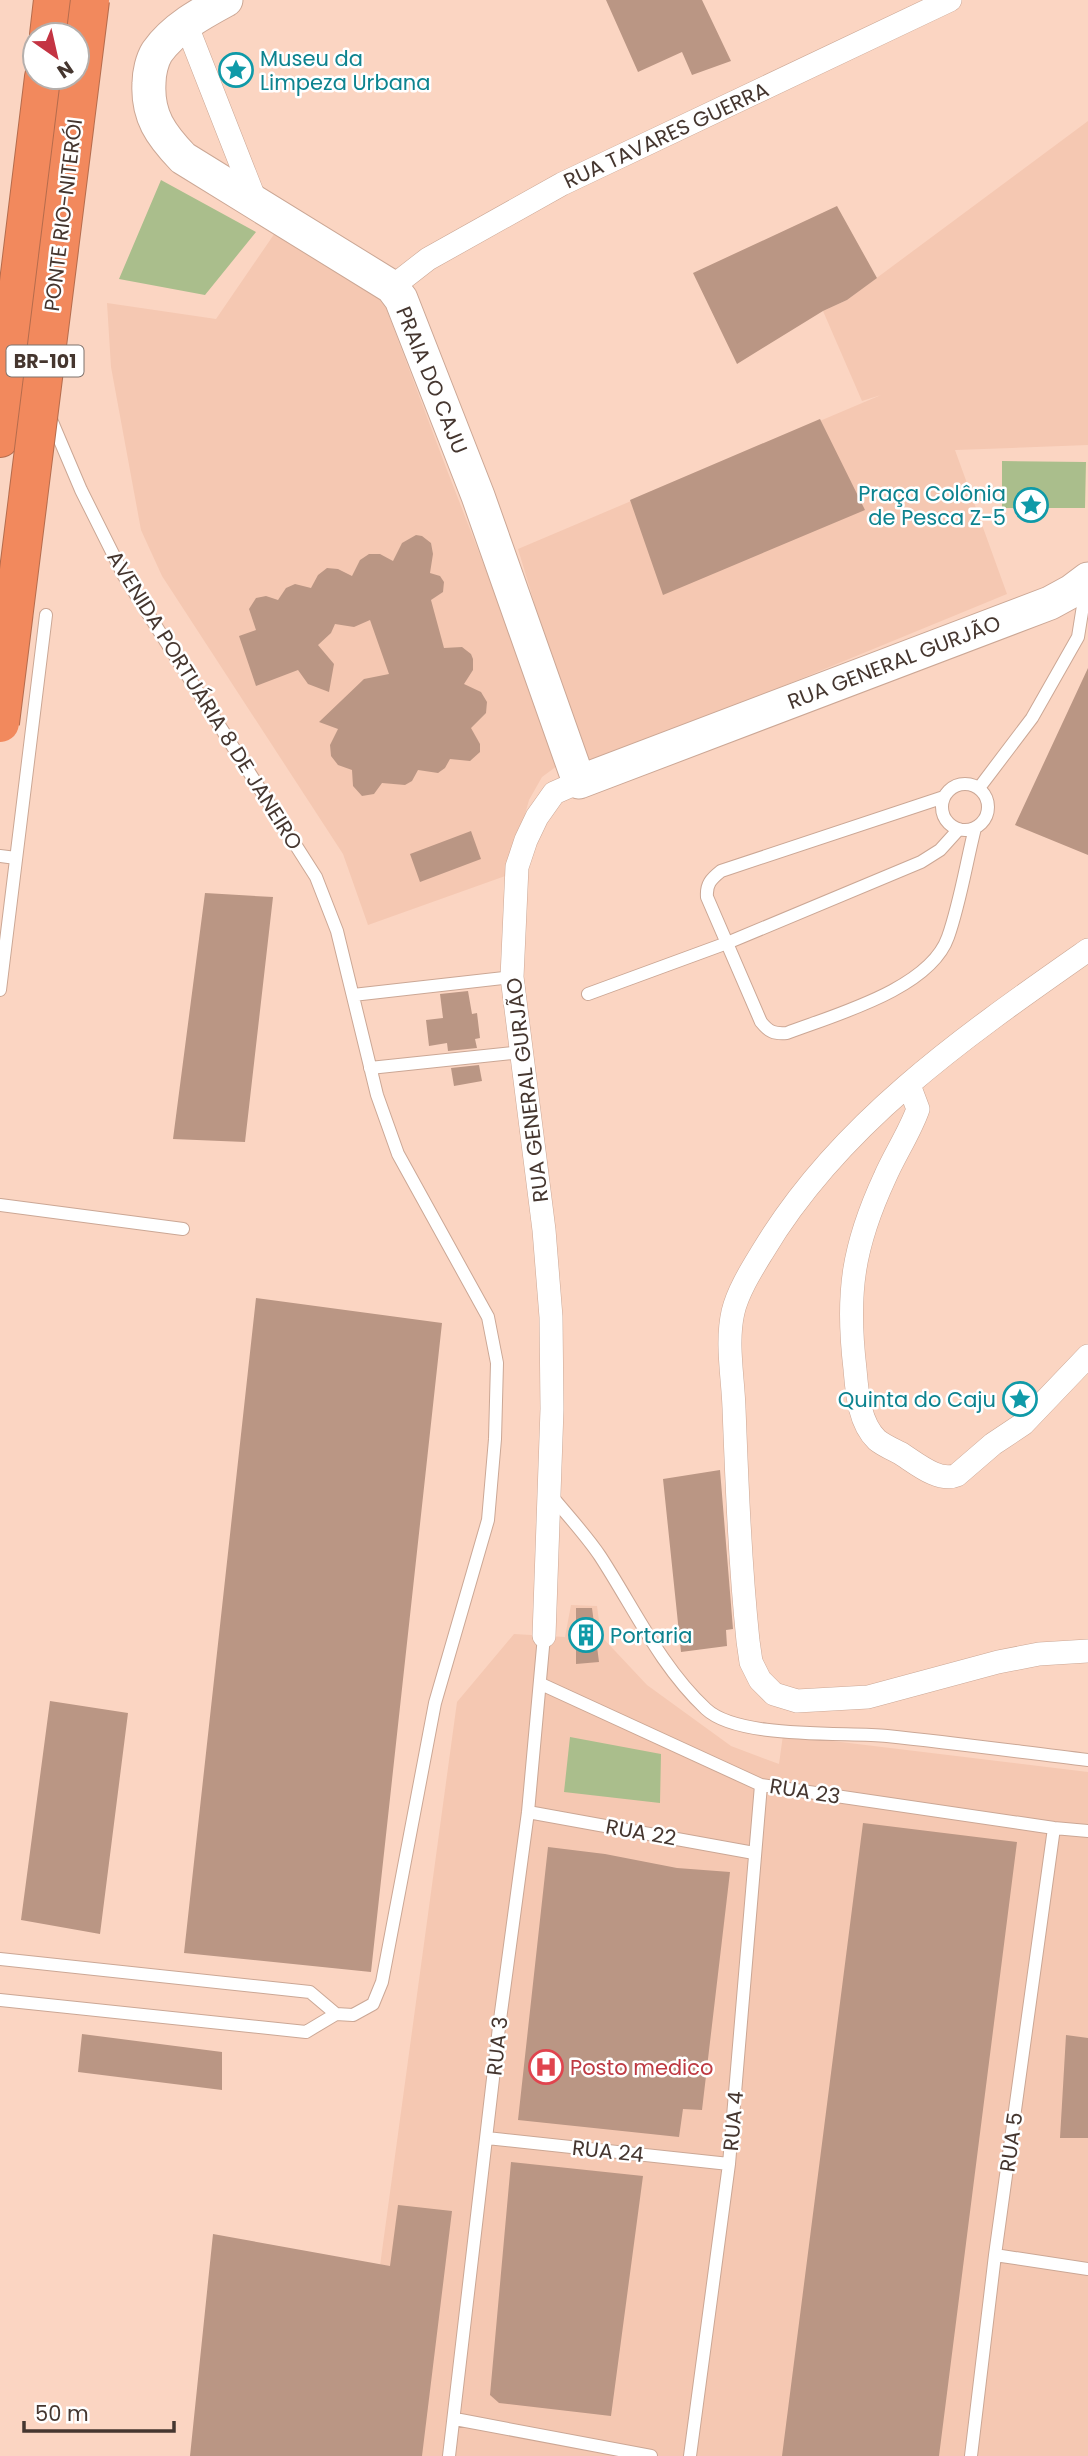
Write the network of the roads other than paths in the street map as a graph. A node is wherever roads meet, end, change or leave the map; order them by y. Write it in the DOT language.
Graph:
graph roads {
  1 [pos="53,0"];
  2 [pos="79,0"];
  3 [pos="90,0"];
  4 [pos="226,0"];
  5 [pos="950,0"];
  6 [pos="51,21"];
  7 [pos="77,21"];
  8 [pos="187,24"];
  9 [pos="42,91"];
  10 [pos="68,91"];
  11 [pos="257,205"];
  12 [pos="392,287"];
  13 [pos="0,438"];
  14 [pos="1087,579"];
  15 [pos="46,615"];
  16 [pos="0,723"];
  17 [pos="579,782"];
  18 [pos="979,788"];
  19 [pos="944,797"];
  20 [pos="975,828"];
  21 [pos="959,829"];
  22 [pos="0,856"];
  23 [pos="16,858"];
  24 [pos="727,943"];
  25 [pos="1088,950"];
  26 [pos="512,977"];
  27 [pos="0,990"];
  28 [pos="588,994"];
  29 [pos="353,995"];
  30 [pos="522,1052"];
  31 [pos="370,1068"];
  32 [pos="909,1085"];
  33 [pos="0,1205"];
  34 [pos="183,1229"];
  35 [pos="1088,1356"];
  36 [pos="548,1491"];
  37 [pos="544,1636"];
  38 [pos="1088,1651"];
  39 [pos="541,1684"];
  40 [pos="1088,1760"];
  41 [pos="761,1785"];
  42 [pos="527,1812"];
  43 [pos="1054,1828"];
  44 [pos="1088,1831"];
  45 [pos="754,1853"];
  46 [pos="0,1959"];
  47 [pos="0,2000"];
  48 [pos="336,2014"];
  49 [pos="487,2138"];
  50 [pos="729,2164"];
  51 [pos="995,2255"];
  52 [pos="1088,2269"];
  53 [pos="455,2419"];
  54 [pos="449,2456"];
  55 [pos="651,2456"];
  56 [pos="691,2456"];
  57 [pos="971,2456"];
  1 -- 6 [label="highway"];
  2 -- 7 [label="lane"];
  3 -- 16 [label="highway, PONTE RIO-NITERÓI / BR-101, bridge"];
  4 -- 8 [label="street, PRAIA DO CAJU"];
  5 -- 12 [label="street, RUA TAVARES GUERRA"];
  8 -- 11 [label="street"];
  8 -- 11 [label="street, PRAIA DO CAJU"];
  9 -- 13 [label="highway, PONTE RIO-NITERÓI / BR-101"];
  10 -- 29 [label="lane, AVENIDA PORTUÁRIA 8 DE JANEIRO"];
  11 -- 12 [label="street, PRAIA DO CAJU"];
  12 -- 17 [label="street, PRAIA DO CAJU"];
  14 -- 17 [label="street, RUA GENERAL GURJÃO"];
  14 -- 18 [label="lane"];
  15 -- 23 [label="lane"];
  17 -- 26 [label="street, RUA GENERAL GURJÃO"];
  18 -- 19 [label="lane"];
  18 -- 20 [label="lane"];
  19 -- 21 [label="lane"];
  19 -- 24 [label="lane"];
  20 -- 21 [label="lane"];
  20 -- 24 [label="lane"];
  21 -- 24 [label="lane"];
  22 -- 23 [label="lane"];
  23 -- 27 [label="lane"];
  24 -- 28 [label="lane"];
  25 -- 32 [label="street"];
  26 -- 29 [label="lane"];
  26 -- 30 [label="street, RUA GENERAL GURJÃO"];
  29 -- 31 [label="lane, AVENIDA PORTUÁRIA 8 DE JANEIRO"];
  30 -- 31 [label="lane"];
  30 -- 36 [label="street, RUA GENERAL GURJÃO"];
  31 -- 48 [label="lane, AVENIDA PORTUÁRIA 8 DE JANEIRO"];
  32 -- 35 [label="street"];
  32 -- 38 [label="street"];
  33 -- 34 [label="lane"];
  36 -- 37 [label="street, RUA GENERAL GURJÃO"];
  36 -- 40 [label="lane"];
  37 -- 39 [label="lane, RUA 3"];
  39 -- 41 [label="lane, RUA 23"];
  39 -- 42 [label="lane, RUA 3"];
  41 -- 43 [label="lane, RUA 23"];
  41 -- 45 [label="lane, RUA 4"];
  42 -- 45 [label="lane, RUA 22"];
  42 -- 49 [label="lane, RUA 3"];
  43 -- 44 [label="lane, RUA 23"];
  43 -- 51 [label="lane, RUA 5"];
  45 -- 50 [label="lane, RUA 4"];
  46 -- 48 [label="lane"];
  47 -- 48 [label="lane, AVENIDA PORTUÁRIA 8 DE JANEIRO"];
  49 -- 50 [label="lane, RUA 24"];
  49 -- 53 [label="lane, RUA 3"];
  50 -- 56 [label="lane, RUA 4"];
  51 -- 52 [label="lane"];
  51 -- 57 [label="lane, RUA 5"];
  53 -- 54 [label="lane, RUA 3"];
  53 -- 55 [label="lane"];
}
